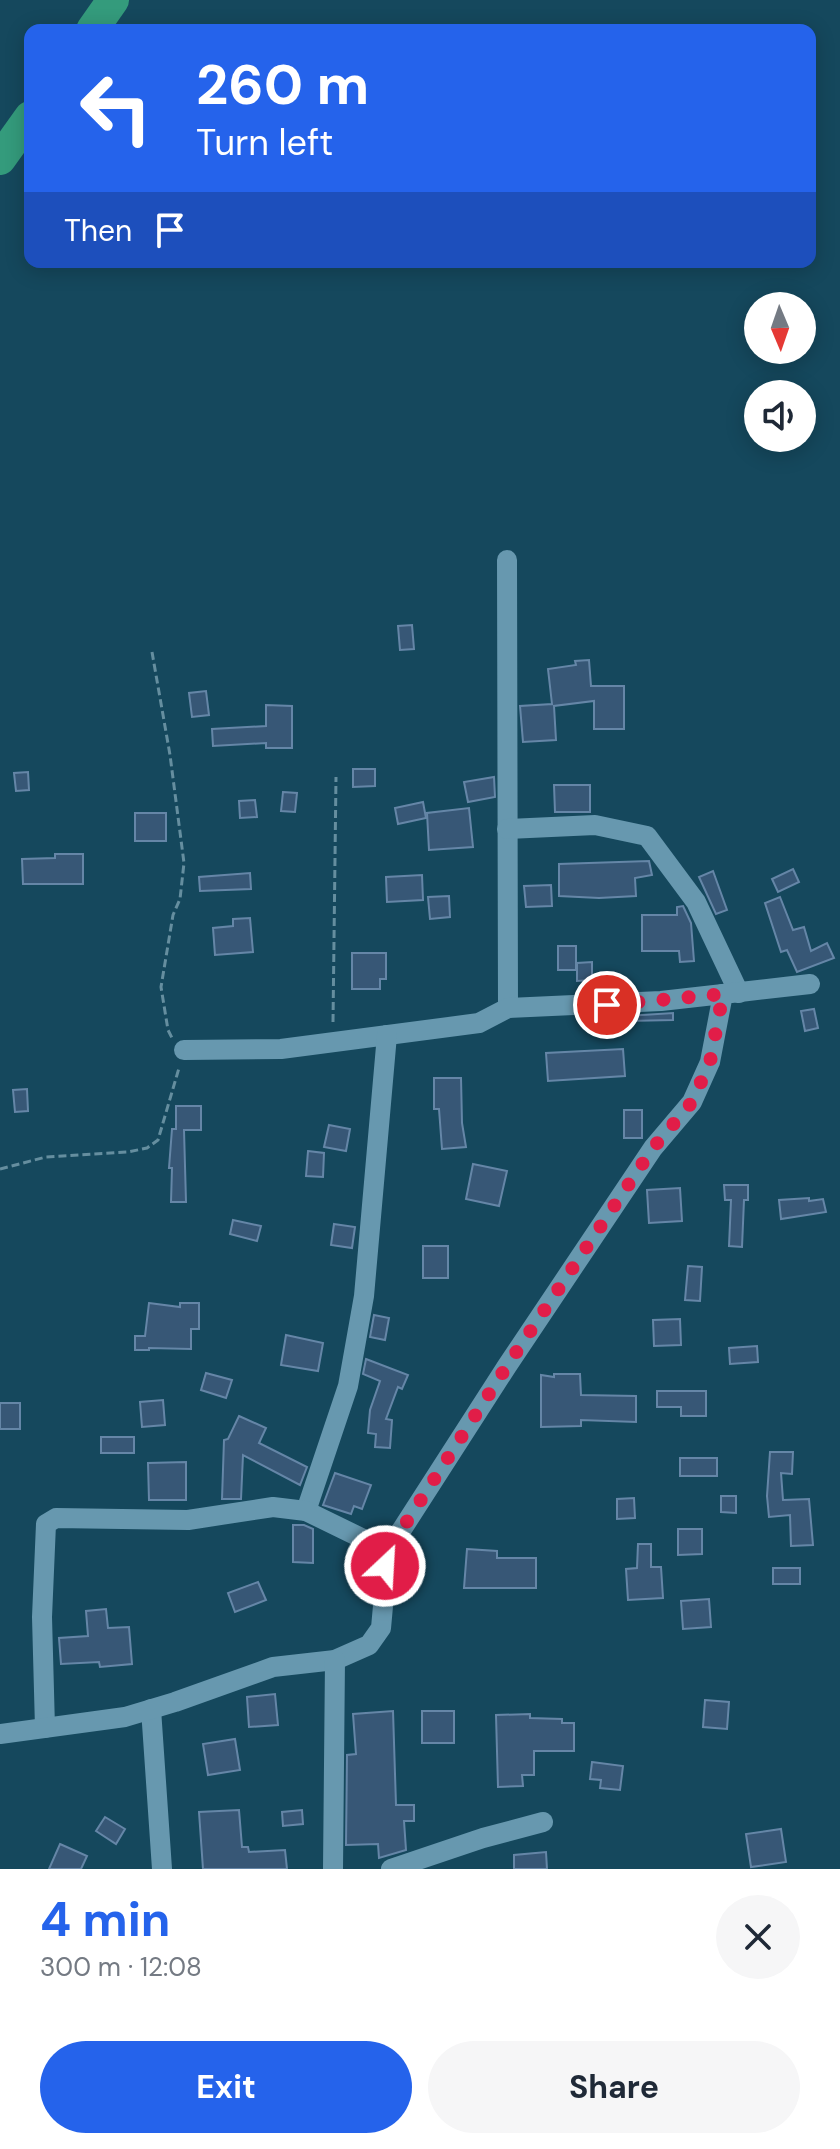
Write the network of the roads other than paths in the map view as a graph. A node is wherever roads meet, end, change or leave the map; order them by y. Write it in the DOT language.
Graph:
graph roads {
  1 [pos="507,560"];
  2 [pos="507,829"];
  3 [pos="810,984"];
  4 [pos="731,993"];
  5 [pos="508,1008"];
  6 [pos="387,1035"];
  7 [pos="184,1050"];
  8 [pos="306,1511"];
  9 [pos="388,1551"];
  10 [pos="335,1660"];
  11 [pos="151,1709"];
  12 [pos="45,1728"];
  13 [pos="0,1734"];
  14 [pos="543,1822"];
  15 [pos="416,1865"];
  16 [pos="162,1869"];
  17 [pos="333,1869"];
  18 [pos="391,1869"];
  1 -- 2 [label="street"];
  2 -- 4 [label="street"];
  2 -- 5 [label="street"];
  3 -- 4 [label="street"];
  4 -- 5 [label="street"];
  4 -- 9 [label="street"];
  5 -- 6 [label="street"];
  6 -- 7 [label="street"];
  6 -- 8 [label="street"];
  8 -- 9 [label="street"];
  8 -- 12 [label="street"];
  9 -- 10 [label="street"];
  10 -- 11 [label="street"];
  10 -- 17 [label="street"];
  11 -- 12 [label="street"];
  11 -- 16 [label="street"];
  12 -- 13 [label="street"];
  14 -- 15 [label="street"];
  15 -- 18 [label="street"];
}
